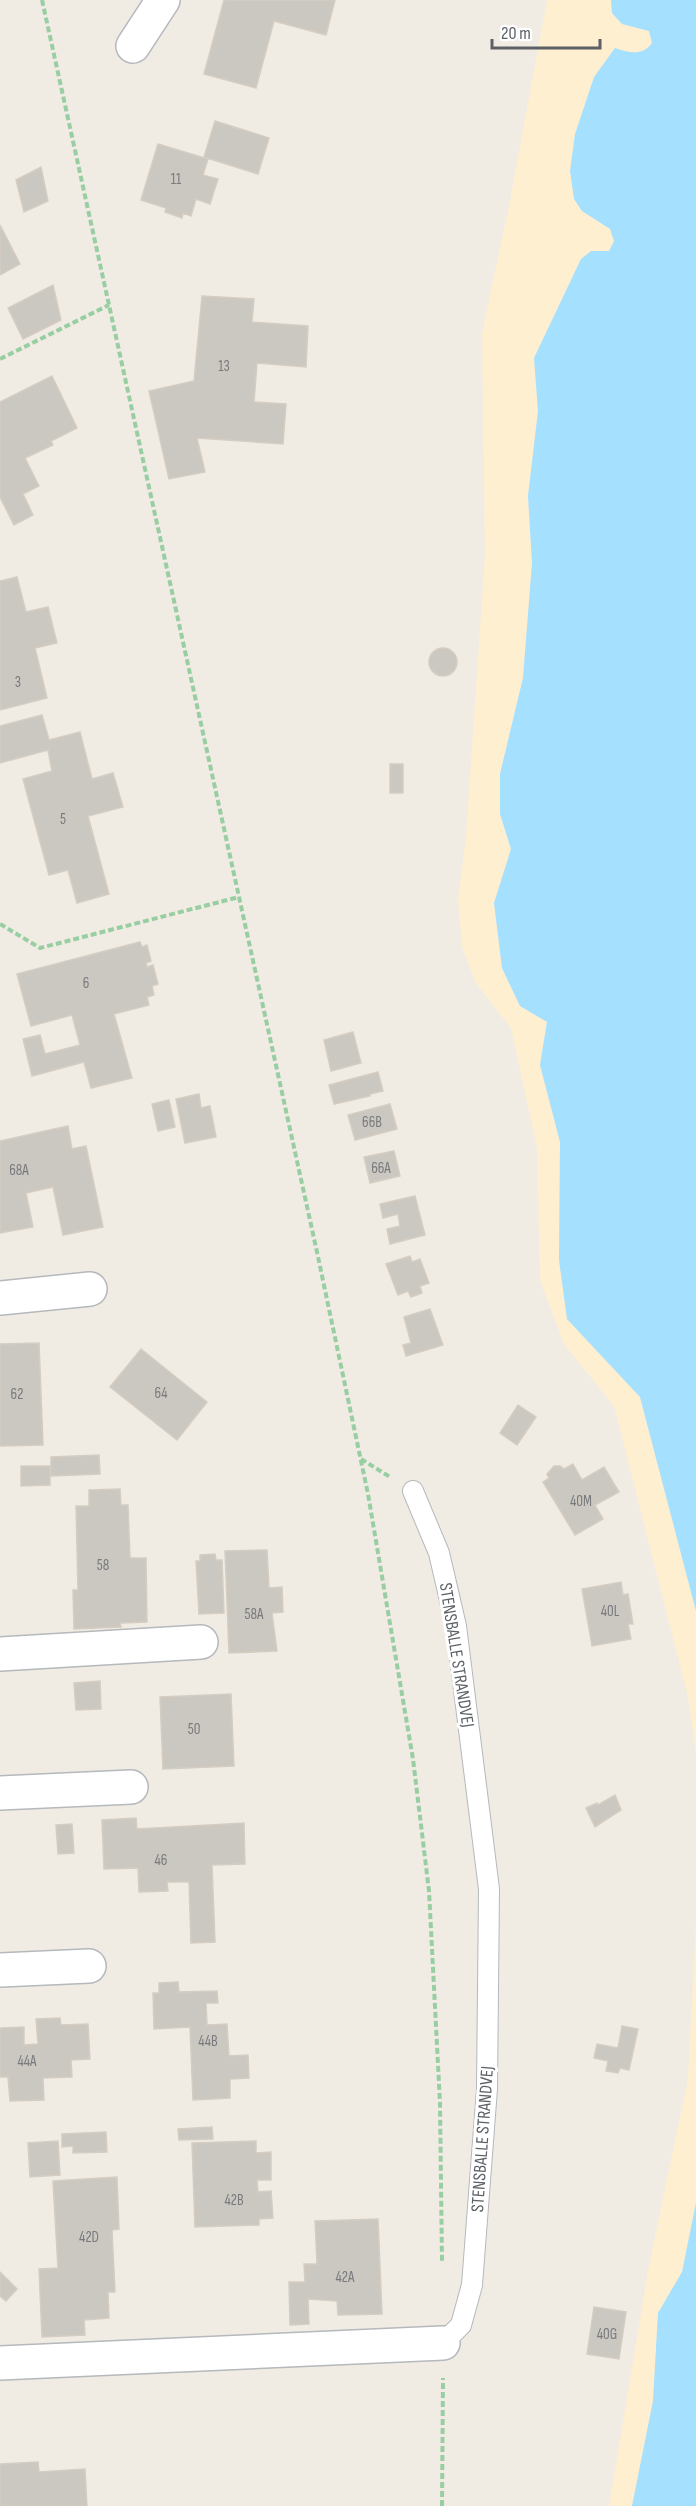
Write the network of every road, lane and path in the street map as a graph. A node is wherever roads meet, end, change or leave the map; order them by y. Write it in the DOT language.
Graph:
graph roads {
  1 [pos="42,0"];
  2 [pos="163,0"];
  3 [pos="134,46"];
  4 [pos="109,305"];
  5 [pos="0,359"];
  6 [pos="239,897"];
  7 [pos="0,924"];
  8 [pos="90,1289"];
  9 [pos="0,1298"];
  10 [pos="360,1459"];
  11 [pos="413,1491"];
  12 [pos="201,1642"];
  13 [pos="0,1654"];
  14 [pos="131,1787"];
  15 [pos="0,1793"];
  16 [pos="89,1966"];
  17 [pos="0,1970"];
  18 [pos="442,2264"];
  19 [pos="443,2343"];
  20 [pos="0,2363"];
  21 [pos="442,2506"];
  1 -- 4 [label="path"];
  2 -- 3 [label="street"];
  4 -- 5 [label="path"];
  4 -- 6 [label="path"];
  6 -- 7 [label="path"];
  6 -- 10 [label="path"];
  8 -- 9 [label="street"];
  10 -- 11 [label="path"];
  10 -- 18 [label="path"];
  11 -- 19 [label="lane, STENSBALLE STRANDVEJ"];
  12 -- 13 [label="street"];
  14 -- 15 [label="street"];
  16 -- 17 [label="street"];
  19 -- 20 [label="street"];
  19 -- 21 [label="path"];
}
